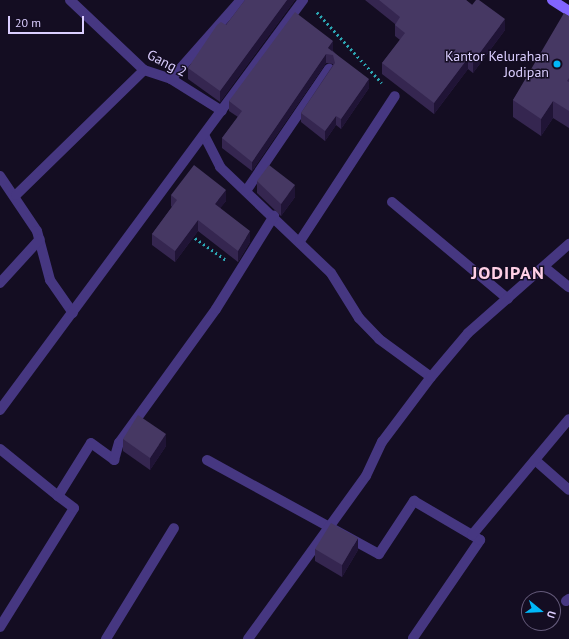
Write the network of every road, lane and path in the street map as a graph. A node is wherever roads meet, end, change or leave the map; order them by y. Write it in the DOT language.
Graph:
graph roads {
  1 [pos="70,0"];
  2 [pos="240,0"];
  3 [pos="552,0"];
  4 [pos="307,3"];
  5 [pos="569,11"];
  6 [pos="329,69"];
  7 [pos="144,70"];
  8 [pos="171,79"];
  9 [pos="395,96"];
  10 [pos="222,111"];
  11 [pos="204,135"];
  12 [pos="0,176"];
  13 [pos="246,191"];
  14 [pos="16,195"];
  15 [pos="392,202"];
  16 [pos="274,216"];
  17 [pos="183,230"];
  18 [pos="40,239"];
  19 [pos="300,241"];
  20 [pos="569,244"];
  21 [pos="544,268"];
  22 [pos="241,271"];
  23 [pos="0,283"];
  24 [pos="569,287"];
  25 [pos="508,299"];
  26 [pos="73,313"];
  27 [pos="431,377"];
  28 [pos="0,410"];
  29 [pos="569,419"];
  30 [pos="0,450"];
  31 [pos="208,460"];
  32 [pos="535,460"];
  33 [pos="569,490"];
  34 [pos="58,496"];
  35 [pos="331,526"];
  36 [pos="174,528"];
  37 [pos="472,535"];
  38 [pos="0,627"];
  39 [pos="413,638"];
  40 [pos="106,639"];
  41 [pos="248,639"];
  1 -- 7 [label="street, Gang 2"];
  2 -- 8 [label="street"];
  3 -- 5 [label="main road"];
  4 -- 9 [label="path"];
  4 -- 10 [label="street"];
  6 -- 13 [label="street"];
  7 -- 8 [label="street, Gang 2"];
  7 -- 14 [label="street"];
  8 -- 10 [label="street, Gang 2"];
  9 -- 19 [label="street"];
  10 -- 11 [label="street"];
  11 -- 13 [label="street"];
  11 -- 26 [label="street"];
  12 -- 14 [label="street"];
  13 -- 16 [label="street"];
  14 -- 18 [label="street"];
  15 -- 25 [label="street"];
  16 -- 19 [label="street"];
  16 -- 22 [label="street"];
  17 -- 22 [label="path"];
  18 -- 23 [label="street"];
  18 -- 26 [label="street"];
  19 -- 27 [label="street"];
  20 -- 21 [label="street"];
  21 -- 24 [label="street"];
  21 -- 25 [label="street"];
  22 -- 34 [label="street"];
  25 -- 27 [label="street"];
  26 -- 28 [label="street"];
  27 -- 35 [label="street"];
  29 -- 32 [label="street"];
  30 -- 34 [label="street"];
  31 -- 35 [label="street"];
  32 -- 33 [label="street"];
  32 -- 37 [label="street"];
  34 -- 38 [label="street"];
  35 -- 37 [label="street"];
  35 -- 41 [label="street"];
  36 -- 40 [label="street"];
  37 -- 39 [label="street"];
}
